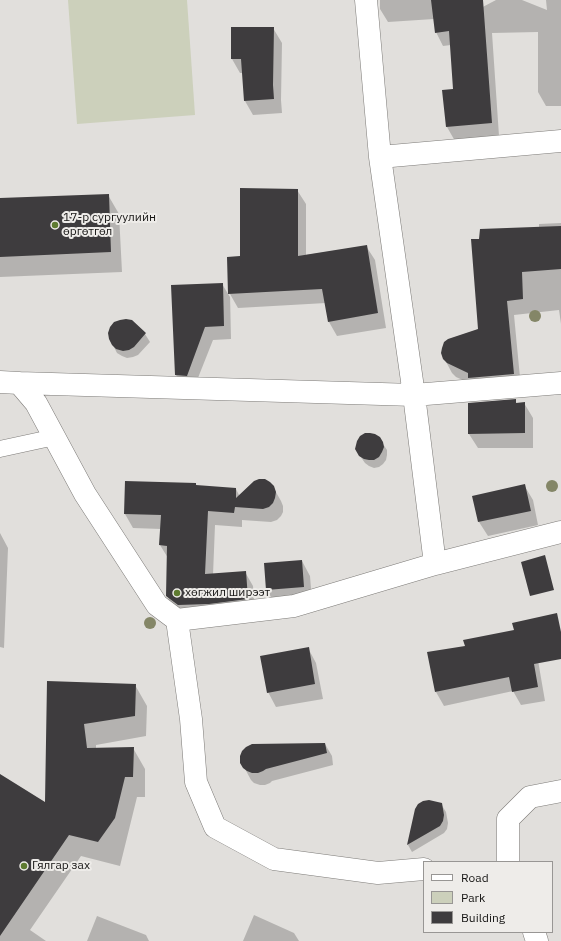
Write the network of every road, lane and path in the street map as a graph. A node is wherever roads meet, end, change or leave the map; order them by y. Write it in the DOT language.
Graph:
graph roads {
  1 [pos="366,0"];
  2 [pos="561,141"];
  3 [pos="380,157"];
  4 [pos="9,383"];
  5 [pos="561,383"];
  6 [pos="414,395"];
  7 [pos="54,437"];
  8 [pos="0,449"];
  9 [pos="561,532"];
  10 [pos="436,564"];
  11 [pos="177,620"];
  12 [pos="561,791"];
  13 [pos="507,861"];
  14 [pos="423,869"];
  1 -- 3 [label="street"];
  2 -- 3 [label="street"];
  3 -- 6 [label="street"];
  4 -- 6 [label="street"];
  4 -- 7 [label="street"];
  5 -- 6 [label="street"];
  6 -- 10 [label="street"];
  7 -- 8 [label="lane"];
  7 -- 11 [label="street"];
  9 -- 10 [label="street"];
  10 -- 11 [label="street"];
  11 -- 14 [label="street"];
  12 -- 13 [label="street"];
}
